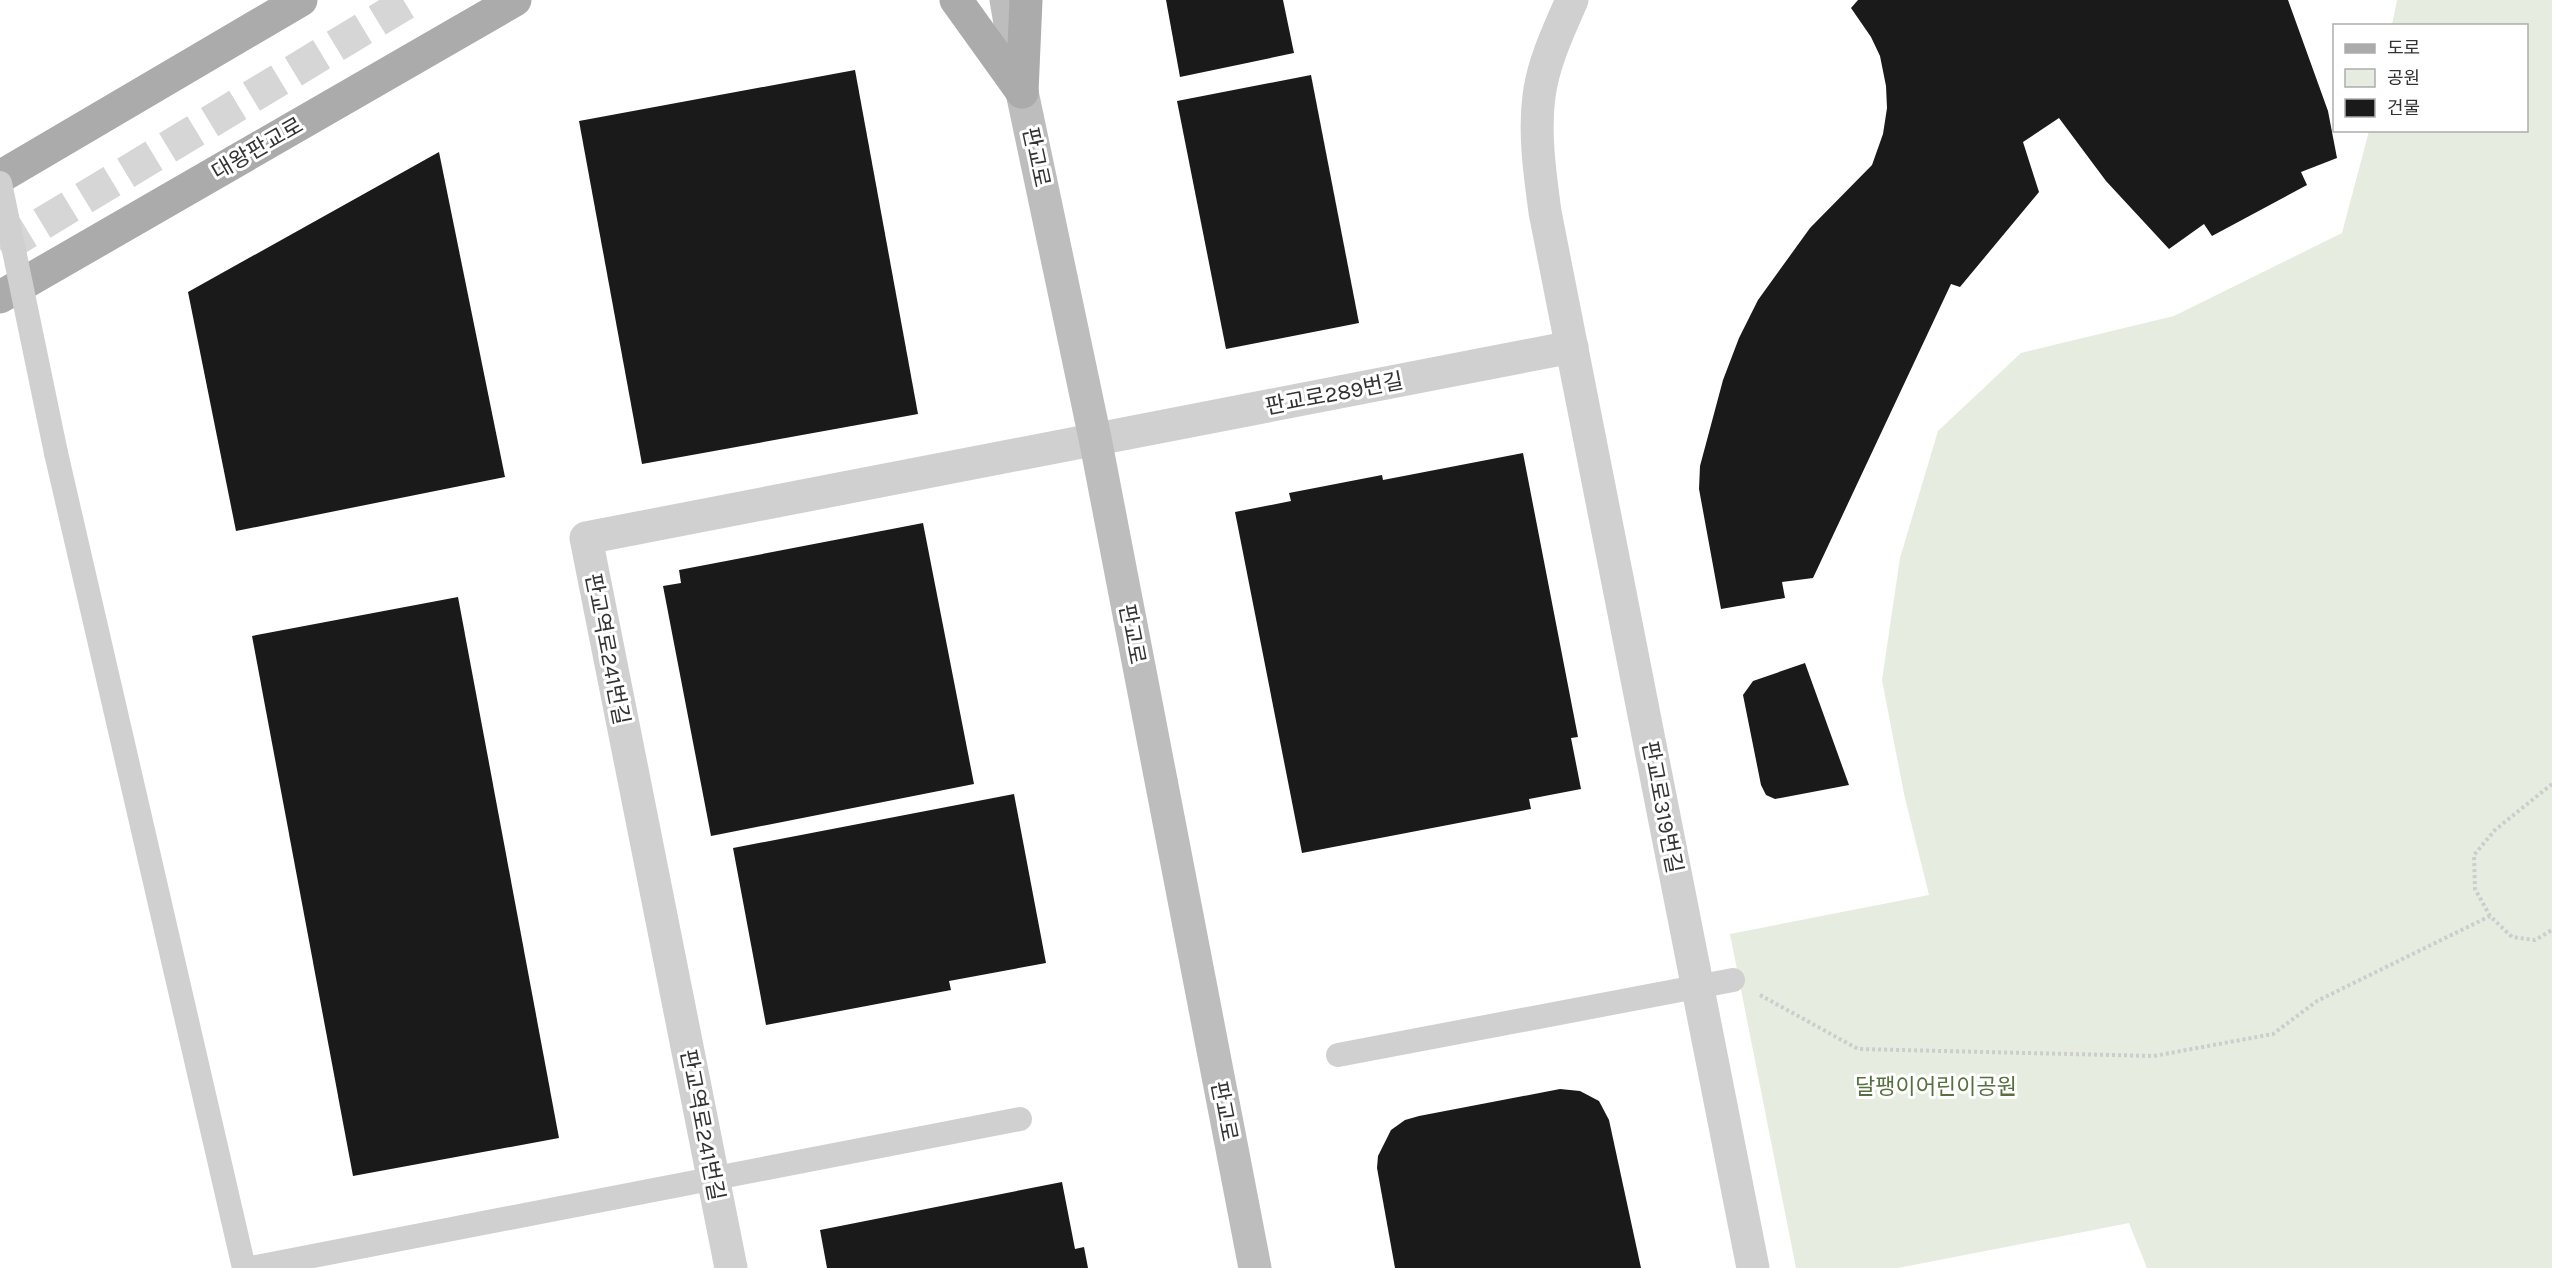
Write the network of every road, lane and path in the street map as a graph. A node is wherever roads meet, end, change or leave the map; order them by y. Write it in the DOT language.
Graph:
graph roads {
  1 [pos="300,0"];
  2 [pos="515,0"];
  3 [pos="956,0"];
  4 [pos="1006,0"];
  5 [pos="1026,0"];
  6 [pos="1572,0"];
  7 [pos="1022,92"];
  8 [pos="0,177"];
  9 [pos="0,183"];
  10 [pos="0,297"];
  11 [pos="1572,347"];
  12 [pos="1095,438"];
  13 [pos="2552,784"];
  14 [pos="2490,916"];
  15 [pos="2552,930"];
  16 [pos="1733,980"];
  17 [pos="1338,1055"];
  18 [pos="1020,1119"];
  19 [pos="244,1268"];
  20 [pos="251,1268"];
  21 [pos="731,1268"];
  22 [pos="1255,1268"];
  23 [pos="1753,1268"];
  1 -- 8 [label="main road"];
  2 -- 10 [label="main road, 대왕판교로"];
  3 -- 7 [label="main road"];
  4 -- 7 [label="main road, 판교로"];
  5 -- 7 [label="main road"];
  6 -- 11 [label="street, 판교로319번길"];
  7 -- 12 [label="main road, 판교로"];
  9 -- 19 [label="street, bridge"];
  11 -- 12 [label="street, 판교로289번길"];
  11 -- 23 [label="street, 판교로319번길"];
  12 -- 21 [label="street, 판교역로241번길"];
  12 -- 22 [label="main road, 판교로"];
  13 -- 14 [label="path"];
  14 -- 15 [label="path"];
  14 -- 16 [label="path"];
  16 -- 17 [label="street"];
  18 -- 20 [label="street"];
}
